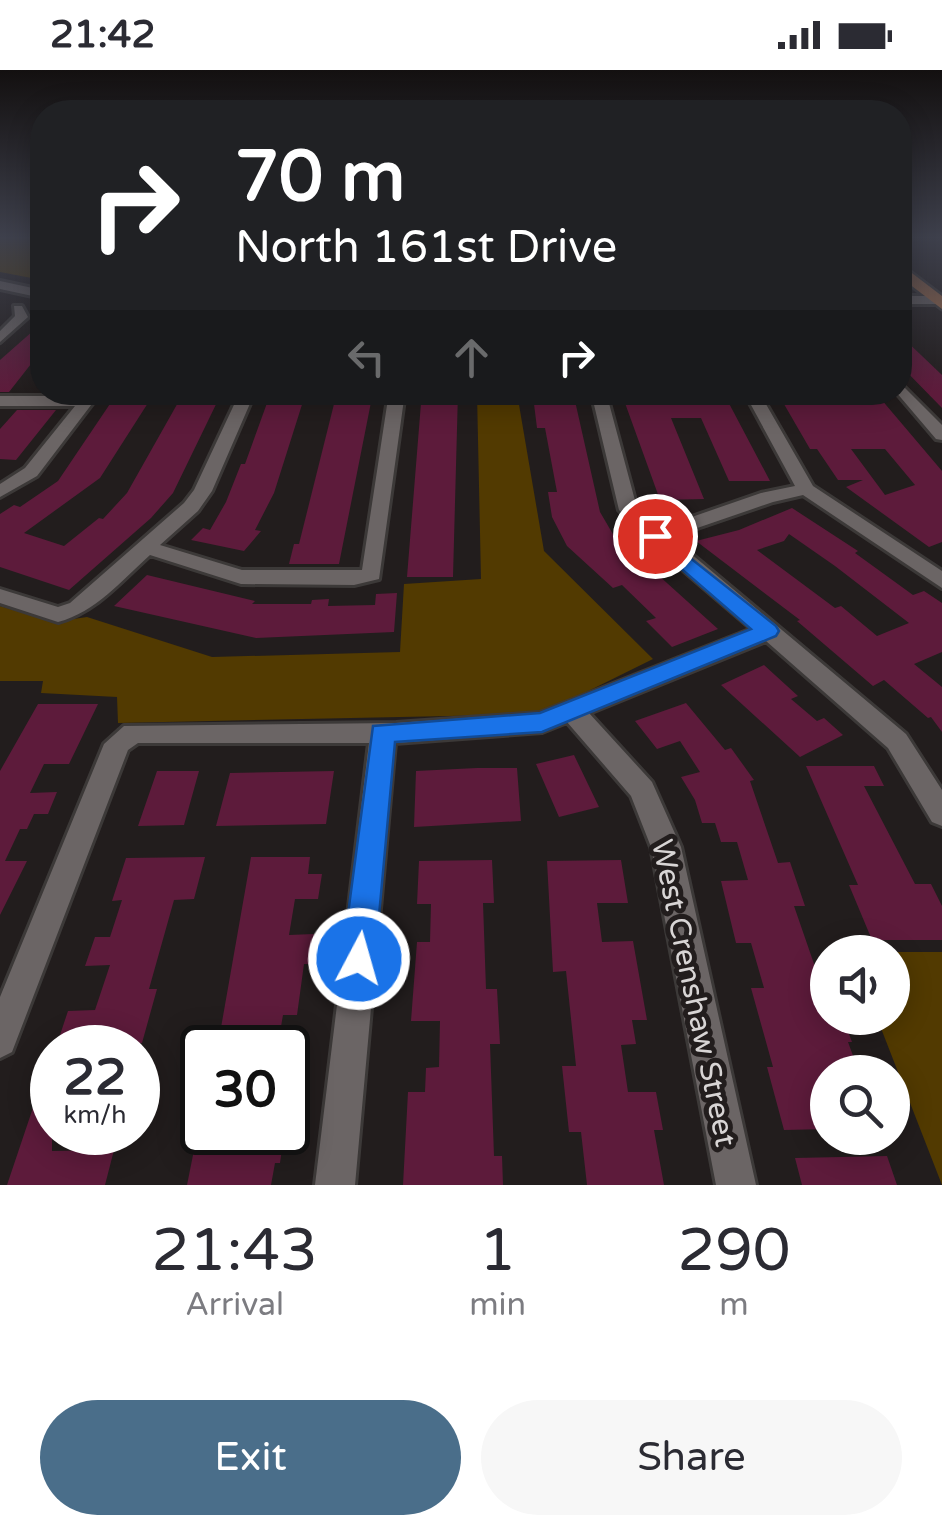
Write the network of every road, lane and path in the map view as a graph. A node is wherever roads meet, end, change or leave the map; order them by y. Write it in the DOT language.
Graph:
graph roads {
  1 [pos="912,298"];
  2 [pos="939,298"];
  3 [pos="18,309"];
  4 [pos="0,338"];
  5 [pos="30,400"];
  6 [pos="0,401"];
  7 [pos="912,401"];
  8 [pos="85,405"];
  9 [pos="242,405"];
  10 [pos="394,405"];
  11 [pos="601,405"];
  12 [pos="759,405"];
  13 [pos="942,435"];
  14 [pos="806,488"];
  15 [pos="0,492"];
  16 [pos="655,536"];
  17 [pos="146,548"];
  18 [pos="937,572"];
  19 [pos="0,596"];
  20 [pos="768,631"];
  21 [pos="572,710"];
  22 [pos="382,733"];
  23 [pos="942,814"];
  24 [pos="0,1040"];
  25 [pos="335,1185"];
  26 [pos="736,1185"];
  1 -- 2 [label="street"];
  3 -- 4 [label="street"];
  5 -- 6 [label="street"];
  7 -- 13 [label="street"];
  8 -- 15 [label="street"];
  9 -- 17 [label="street"];
  10 -- 17 [label="street"];
  11 -- 16 [label="street"];
  12 -- 14 [label="street"];
  14 -- 16 [label="street"];
  14 -- 18 [label="street"];
  16 -- 20 [label="street"];
  17 -- 19 [label="street"];
  20 -- 21 [label="street"];
  20 -- 23 [label="street"];
  21 -- 22 [label="street"];
  21 -- 26 [label="street, West Crenshaw Street"];
  22 -- 24 [label="street"];
  22 -- 25 [label="street"];
}
